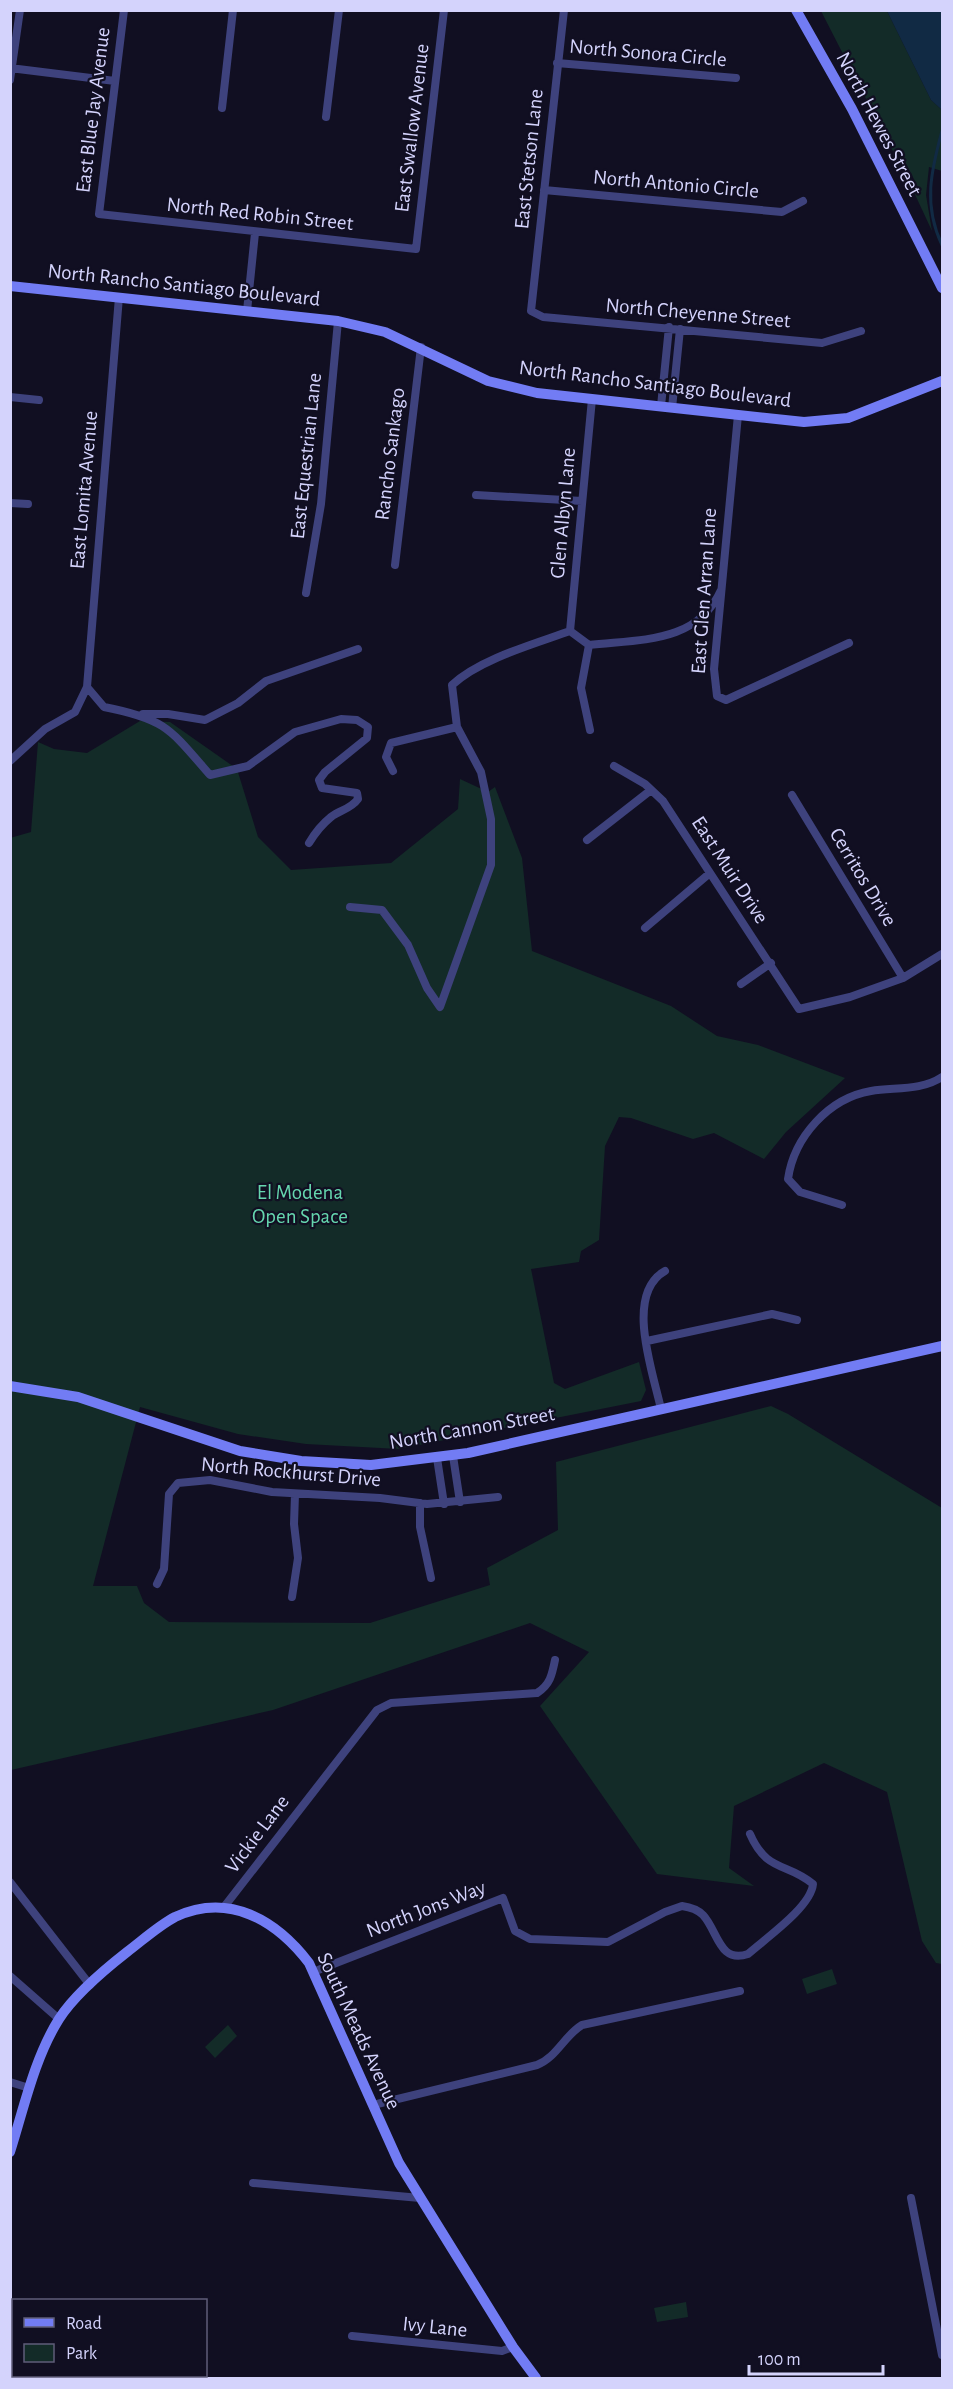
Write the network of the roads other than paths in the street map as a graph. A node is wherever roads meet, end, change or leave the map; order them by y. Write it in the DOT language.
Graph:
graph roads {
  1 [pos="20,10"];
  2 [pos="124,10"];
  3 [pos="233,10"];
  4 [pos="339,10"];
  5 [pos="444,10"];
  6 [pos="564,10"];
  7 [pos="796,10"];
  8 [pos="558,63"];
  9 [pos="12,68"];
  10 [pos="736,78"];
  11 [pos="10,80"];
  12 [pos="115,81"];
  13 [pos="222,108"];
  14 [pos="326,117"];
  15 [pos="544,190"];
  16 [pos="803,201"];
  17 [pos="99,214"];
  18 [pos="255,233"];
  19 [pos="416,249"];
  20 [pos="10,286"];
  21 [pos="942,288"];
  22 [pos="119,297"];
  23 [pos="247,311"];
  24 [pos="531,311"];
  25 [pos="338,321"];
  26 [pos="669,327"];
  27 [pos="680,329"];
  28 [pos="861,331"];
  29 [pos="421,347"];
  30 [pos="942,381"];
  31 [pos="10,397"];
  32 [pos="592,399"];
  33 [pos="39,400"];
  34 [pos="667,407"];
  35 [pos="738,415"];
  36 [pos="476,495"];
  37 [pos="582,501"];
  38 [pos="10,503"];
  39 [pos="28,504"];
  40 [pos="395,565"];
  41 [pos="721,590"];
  42 [pos="306,593"];
  43 [pos="570,631"];
  44 [pos="849,643"];
  45 [pos="589,645"];
  46 [pos="358,649"];
  47 [pos="87,687"];
  48 [pos="138,714"];
  49 [pos="457,728"];
  50 [pos="590,730"];
  51 [pos="10,761"];
  52 [pos="614,766"];
  53 [pos="393,771"];
  54 [pos="651,790"];
  55 [pos="792,795"];
  56 [pos="587,840"];
  57 [pos="309,843"];
  58 [pos="710,873"];
  59 [pos="350,907"];
  60 [pos="645,928"];
  61 [pos="942,954"];
  62 [pos="771,963"];
  63 [pos="903,978"];
  64 [pos="741,984"];
  65 [pos="942,1077"];
  66 [pos="842,1205"];
  67 [pos="665,1271"];
  68 [pos="797,1320"];
  69 [pos="647,1341"];
  70 [pos="942,1346"];
  71 [pos="10,1386"];
  72 [pos="661,1409"];
  73 [pos="453,1456"];
  74 [pos="437,1458"];
  75 [pos="295,1494"];
  76 [pos="498,1497"];
  77 [pos="460,1502"];
  78 [pos="420,1503"];
  79 [pos="444,1504"];
  80 [pos="431,1578"];
  81 [pos="157,1584"];
  82 [pos="292,1597"];
  83 [pos="555,1660"];
  84 [pos="750,1834"];
  85 [pos="10,1882"];
  86 [pos="224,1907"];
  87 [pos="313,1972"];
  88 [pos="10,1976"];
  89 [pos="90,1985"];
  90 [pos="740,1991"];
  91 [pos="59,2019"];
  92 [pos="10,2082"];
  93 [pos="29,2088"];
  94 [pos="373,2105"];
  95 [pos="10,2152"];
  96 [pos="253,2183"];
  97 [pos="420,2198"];
  98 [pos="911,2198"];
  99 [pos="352,2336"];
  100 [pos="513,2347"];
  101 [pos="942,2355"];
  102 [pos="536,2379"];
  1 -- 9 [label="street"];
  2 -- 12 [label="street, East Blue Jay Avenue"];
  3 -- 13 [label="street"];
  4 -- 14 [label="street"];
  5 -- 19 [label="street, East Swallow Avenue"];
  6 -- 8 [label="street, East Stetson Lane"];
  7 -- 21 [label="street, North Hewes Street"];
  8 -- 10 [label="street, North Sonora Circle"];
  8 -- 15 [label="street, East Stetson Lane"];
  9 -- 11 [label="street"];
  9 -- 12 [label="street"];
  12 -- 17 [label="street, East Blue Jay Avenue"];
  15 -- 16 [label="street, North Antonio Circle"];
  15 -- 24 [label="street, East Stetson Lane"];
  17 -- 18 [label="street, North Red Robin Street"];
  18 -- 19 [label="street, North Red Robin Street"];
  18 -- 23 [label="street"];
  20 -- 22 [label="street, North Rancho Santiago Boulevard"];
  22 -- 23 [label="street, North Rancho Santiago Boulevard"];
  22 -- 47 [label="street, East Lomita Avenue"];
  23 -- 25 [label="street, North Rancho Santiago Boulevard"];
  24 -- 26 [label="street, North Cheyenne Street"];
  25 -- 29 [label="street, North Rancho Santiago Boulevard"];
  25 -- 42 [label="street, East Equestrian Lane"];
  26 -- 27 [label="street, North Cheyenne Street"];
  26 -- 34 [label="street"];
  27 -- 28 [label="street, North Cheyenne Street"];
  27 -- 34 [label="street"];
  29 -- 32 [label="street, North Rancho Santiago Boulevard"];
  29 -- 40 [label="street, Rancho Sankago"];
  30 -- 35 [label="street, North Rancho Santiago Boulevard"];
  31 -- 33 [label="street"];
  32 -- 34 [label="street, North Rancho Santiago Boulevard"];
  32 -- 37 [label="street, Glen Albyn Lane"];
  34 -- 35 [label="street, North Rancho Santiago Boulevard"];
  35 -- 41 [label="street, East Glen Arran Lane"];
  36 -- 37 [label="street"];
  37 -- 43 [label="street, Glen Albyn Lane"];
  38 -- 39 [label="street"];
  41 -- 44 [label="street, East Glen Arran Lane"];
  41 -- 45 [label="street"];
  43 -- 45 [label="street"];
  43 -- 49 [label="street"];
  45 -- 50 [label="street"];
  46 -- 48 [label="street"];
  47 -- 48 [label="street"];
  47 -- 51 [label="street"];
  48 -- 57 [label="street"];
  49 -- 53 [label="street"];
  49 -- 59 [label="street"];
  52 -- 54 [label="street, East Muir Drive"];
  54 -- 56 [label="street"];
  54 -- 58 [label="street, East Muir Drive"];
  55 -- 63 [label="street, Cerritos Drive"];
  58 -- 60 [label="street"];
  58 -- 62 [label="street, East Muir Drive"];
  61 -- 63 [label="street"];
  62 -- 63 [label="street, East Muir Drive"];
  62 -- 64 [label="street"];
  65 -- 66 [label="street"];
  67 -- 69 [label="street"];
  68 -- 69 [label="street"];
  69 -- 72 [label="street"];
  70 -- 72 [label="street, North Cannon Street"];
  71 -- 74 [label="street, North Cannon Street"];
  72 -- 73 [label="street, North Cannon Street"];
  73 -- 74 [label="street, North Cannon Street"];
  73 -- 77 [label="street"];
  74 -- 79 [label="street"];
  75 -- 78 [label="street, North Rockhurst Drive"];
  75 -- 81 [label="street, North Rockhurst Drive"];
  75 -- 82 [label="street"];
  76 -- 77 [label="street, North Rockhurst Drive"];
  77 -- 79 [label="street, North Rockhurst Drive"];
  78 -- 79 [label="street, North Rockhurst Drive"];
  78 -- 80 [label="street"];
  83 -- 86 [label="street, Vickie Lane"];
  84 -- 87 [label="street, North Jons Way"];
  85 -- 89 [label="street"];
  86 -- 87 [label="street, South Meads Avenue"];
  86 -- 89 [label="street, South Meads Avenue"];
  87 -- 94 [label="street, South Meads Avenue"];
  88 -- 91 [label="street"];
  89 -- 91 [label="street, South Meads Avenue"];
  90 -- 94 [label="street"];
  91 -- 93 [label="street, South Meads Avenue"];
  92 -- 93 [label="street"];
  93 -- 95 [label="street, South Meads Avenue"];
  94 -- 97 [label="street, South Meads Avenue"];
  96 -- 97 [label="street"];
  97 -- 100 [label="street, South Meads Avenue"];
  98 -- 101 [label="street"];
  99 -- 100 [label="street, Ivy Lane"];
  100 -- 102 [label="street, South Meads Avenue"];
}
